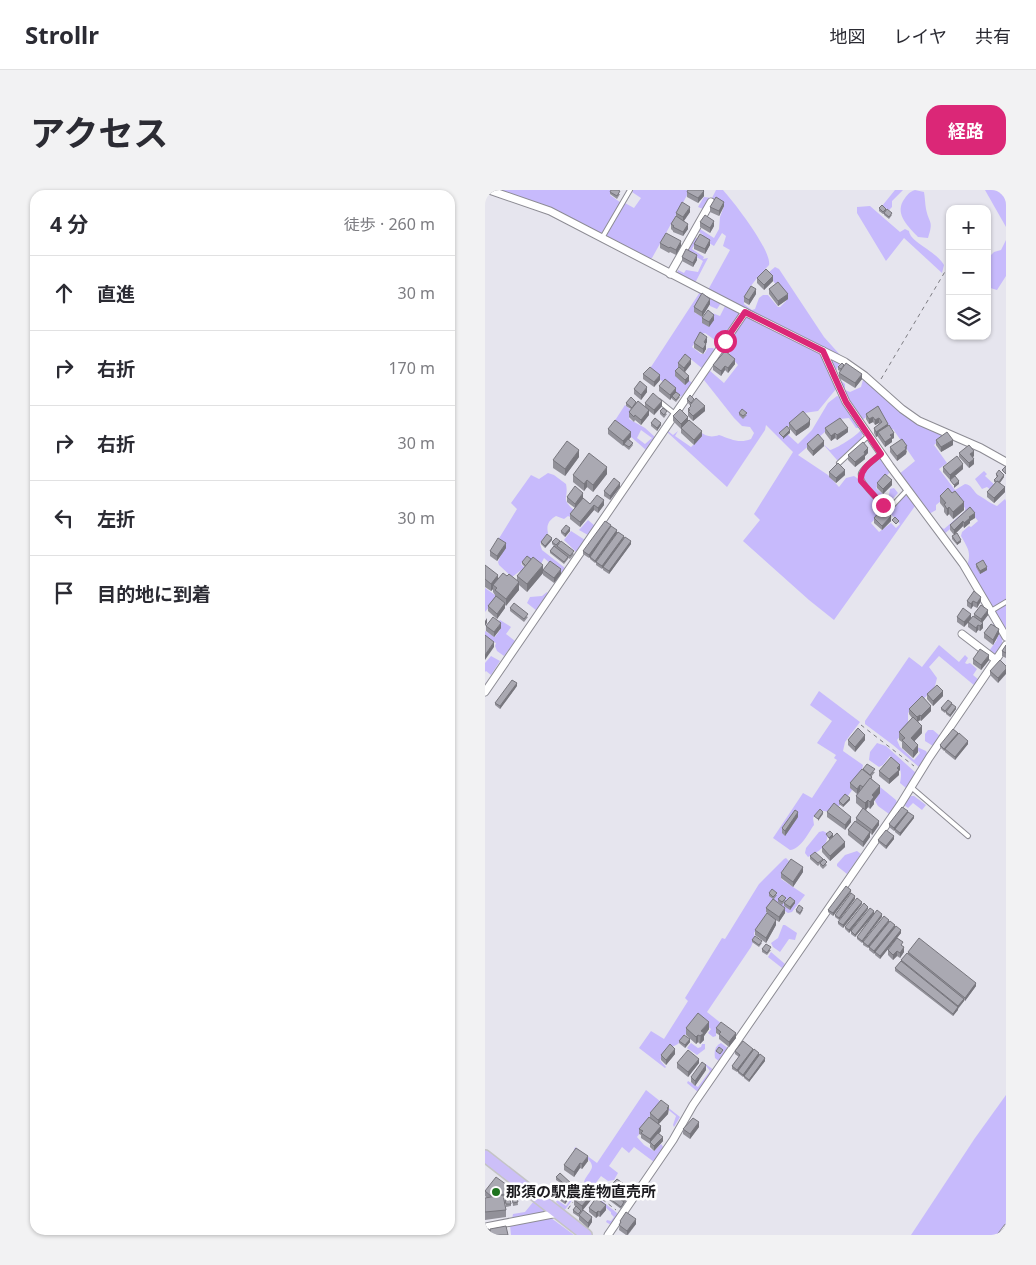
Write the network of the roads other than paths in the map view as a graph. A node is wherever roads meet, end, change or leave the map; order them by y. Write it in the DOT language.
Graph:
graph roads {
  1 [pos="489,190"];
  2 [pos="630,190"];
  3 [pos="711,202"];
  4 [pos="601,238"];
  5 [pos="670,274"];
  6 [pos="745,312"];
  7 [pos="823,351"];
  8 [pos="656,398"];
  9 [pos="675,414"];
  10 [pos="869,435"];
  11 [pos="881,454"];
  12 [pos="1006,462"];
  13 [pos="839,463"];
  14 [pos="907,490"];
  15 [pos="1006,602"];
  16 [pos="991,611"];
  17 [pos="962,634"];
  18 [pos="1006,637"];
  19 [pos="1006,645"];
  20 [pos="996,660"];
  21 [pos="485,692"];
  22 [pos="911,788"];
  23 [pos="968,836"];
  24 [pos="485,1156"];
  25 [pos="560,1215"];
  26 [pos="485,1227"];
  27 [pos="1006,1227"];
  28 [pos="586,1235"];
  29 [pos="608,1235"];
  30 [pos="1000,1235"];
  1 -- 4 [label="street"];
  2 -- 4 [label="lane"];
  3 -- 5 [label="street"];
  4 -- 5 [label="street"];
  5 -- 6 [label="street"];
  6 -- 7 [label="street"];
  6 -- 9 [label="street"];
  7 -- 10 [label="street"];
  7 -- 12 [label="street"];
  8 -- 9 [label="lane"];
  9 -- 21 [label="street"];
  10 -- 11 [label="street"];
  10 -- 13 [label="lane"];
  11 -- 14 [label="street"];
  11 -- 14 [label="lane"];
  14 -- 16 [label="street"];
  15 -- 16 [label="lane"];
  16 -- 18 [label="street"];
  17 -- 20 [label="street"];
  19 -- 20 [label="street"];
  20 -- 22 [label="street"];
  22 -- 23 [label="lane"];
  22 -- 29 [label="street"];
  24 -- 25 [label="main road"];
  25 -- 26 [label="street"];
  25 -- 28 [label="main road"];
  27 -- 30 [label="lane"];
}
